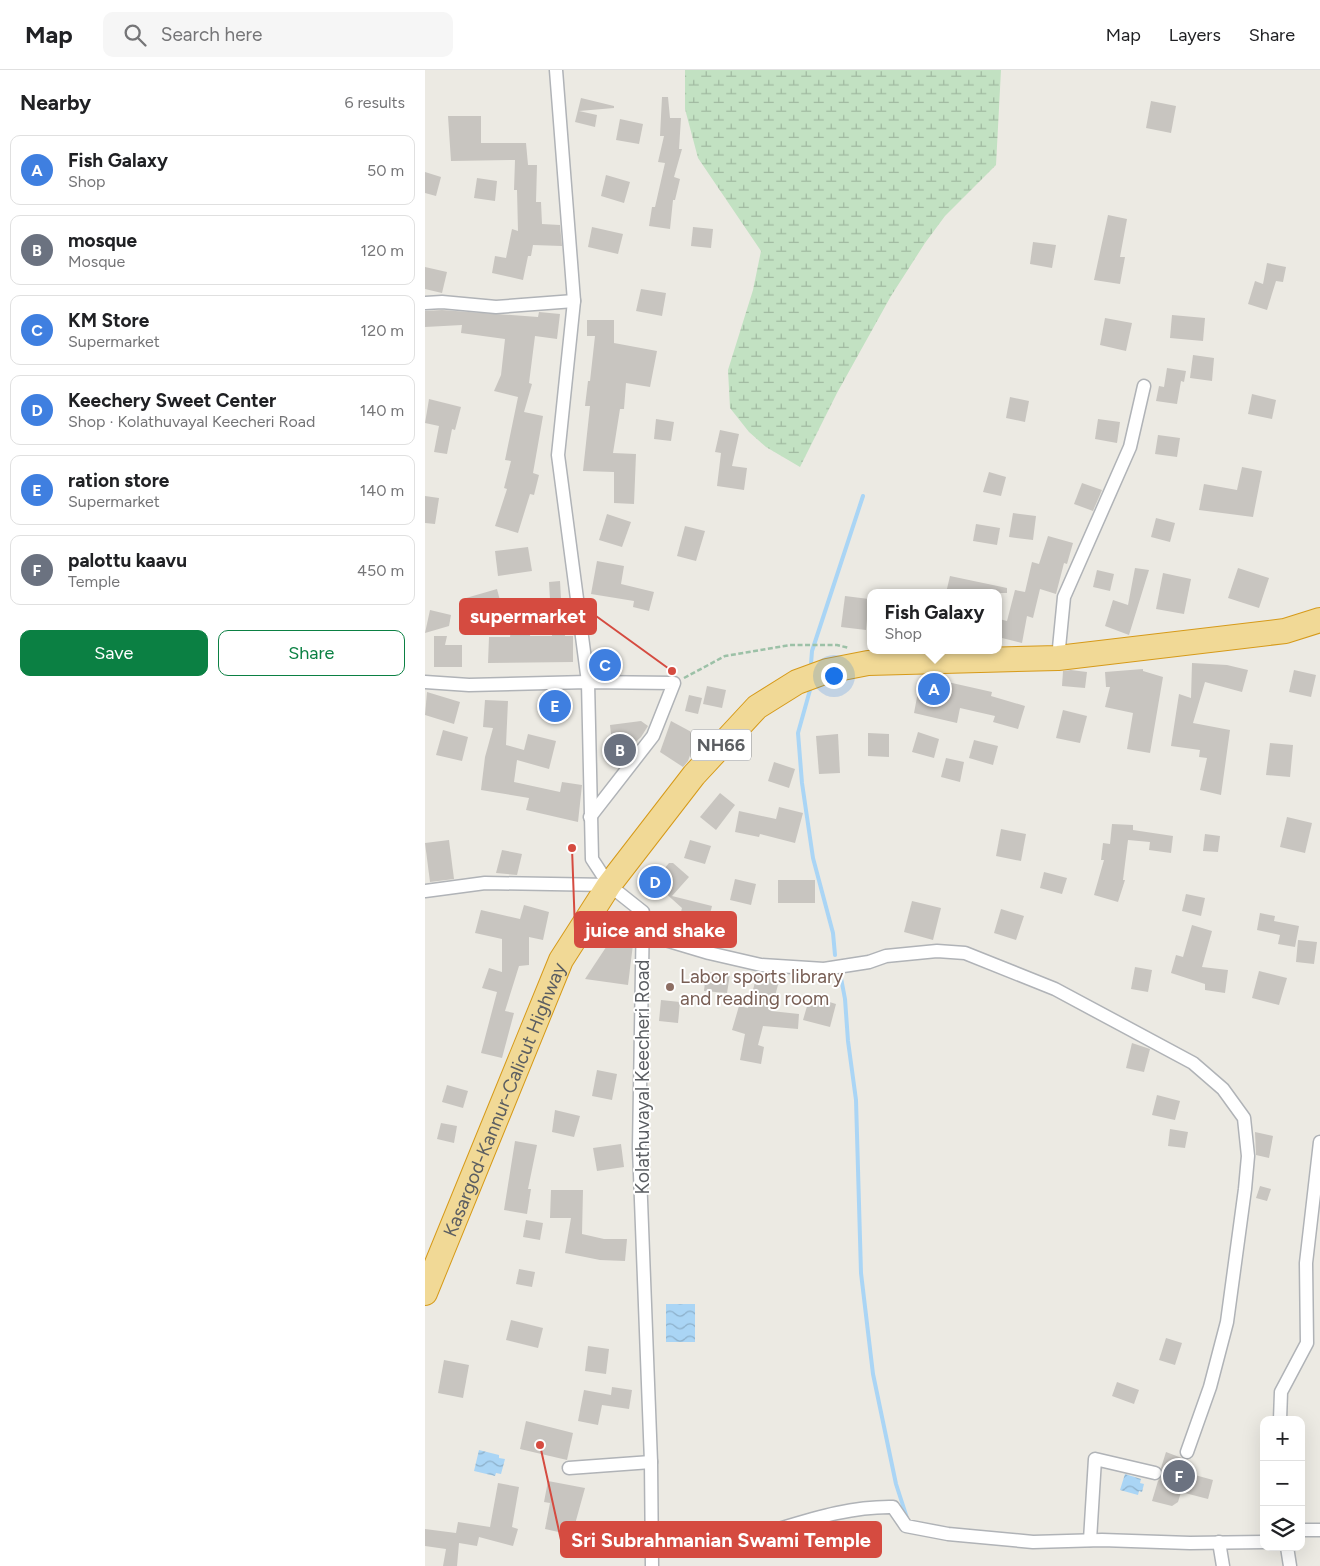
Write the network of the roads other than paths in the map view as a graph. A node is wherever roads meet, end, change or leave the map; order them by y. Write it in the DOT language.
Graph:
graph roads {
  1 [pos="556,70"];
  2 [pos="574,301"];
  3 [pos="425,303"];
  4 [pos="1144,386"];
  5 [pos="1320,620"];
  6 [pos="1058,658"];
  7 [pos="425,682"];
  8 [pos="587,682"];
  9 [pos="590,817"];
  10 [pos="609,885"];
  11 [pos="425,891"];
  12 [pos="642,933"];
  13 [pos="1320,1142"];
  14 [pos="425,1293"];
  15 [pos="1280,1416"];
  16 [pos="1187,1452"];
  17 [pos="651,1462"];
  18 [pos="569,1468"];
  19 [pos="1155,1473"];
  20 [pos="1305,1530"];
  21 [pos="1320,1530"];
  22 [pos="1090,1540"];
  23 [pos="1219,1542"];
  24 [pos="1260,1542"];
  25 [pos="652,1549"];
  26 [pos="1288,1551"];
  27 [pos="652,1566"];
  28 [pos="1223,1566"];
  29 [pos="1290,1566"];
  1 -- 2 [label="street, Kolathuvayal Keecheri Road"];
  2 -- 3 [label="street"];
  2 -- 8 [label="street, Kolathuvayal Keecheri Road"];
  4 -- 6 [label="street"];
  5 -- 6 [label="highway, Kasargod-Kannur-Calicut Highway / NH66"];
  6 -- 10 [label="highway, Kasargod-Kannur-Calicut Highway / NH66"];
  7 -- 8 [label="street"];
  8 -- 9 [label="street, Kolathuvayal Keecheri Road"];
  8 -- 9 [label="street"];
  9 -- 10 [label="street, Kolathuvayal Keecheri Road"];
  10 -- 11 [label="street"];
  10 -- 12 [label="street, Kolathuvayal Keecheri Road"];
  10 -- 14 [label="highway, Kasargod-Kannur-Calicut Highway / NH66"];
  12 -- 16 [label="street"];
  12 -- 17 [label="street, Kolathuvayal Keecheri Road"];
  13 -- 15 [label="street"];
  17 -- 18 [label="street"];
  17 -- 25 [label="street, Kolathuvayal Keecheri Road"];
  19 -- 22 [label="street"];
  20 -- 21 [label="street"];
  22 -- 23 [label="street"];
  22 -- 25 [label="street"];
  23 -- 24 [label="street"];
  23 -- 28 [label="street"];
  25 -- 27 [label="street, Kolathuvayal Keecheri Road"];
  26 -- 29 [label="street"];
}
